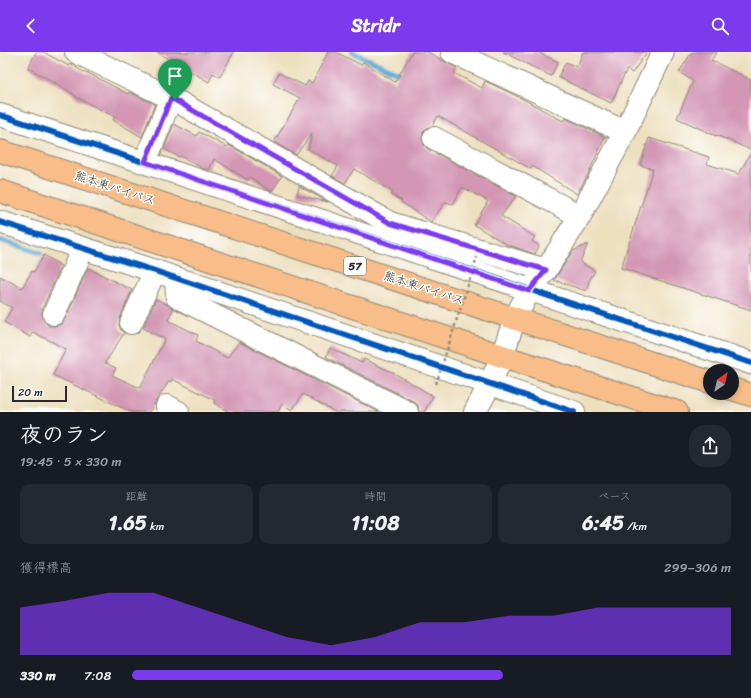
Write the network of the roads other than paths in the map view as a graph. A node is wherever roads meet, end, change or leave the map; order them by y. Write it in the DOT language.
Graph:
graph roads {
  1 [pos="76,52"];
  2 [pos="452,52"];
  3 [pos="663,52"];
  4 [pos="171,98"];
  5 [pos="0,115"];
  6 [pos="626,132"];
  7 [pos="434,138"];
  8 [pos="0,150"];
  9 [pos="145,162"];
  10 [pos="0,191"];
  11 [pos="580,216"];
  12 [pos="0,222"];
  13 [pos="83,248"];
  14 [pos="546,270"];
  15 [pos="155,271"];
  16 [pos="176,279"];
  17 [pos="529,291"];
  18 [pos="54,314"];
  19 [pos="515,318"];
  20 [pos="131,323"];
  21 [pos="502,356"];
  22 [pos="751,363"];
  23 [pos="703,380"];
  24 [pos="490,384"];
  25 [pos="739,391"];
  26 [pos="751,395"];
  27 [pos="407,412"];
  28 [pos="475,412"];
  29 [pos="574,412"];
  30 [pos="677,412"];
  1 -- 4 [label="street"];
  2 -- 6 [label="street"];
  3 -- 6 [label="street"];
  4 -- 9 [label="street"];
  4 -- 14 [label="street"];
  5 -- 9 [label="street"];
  6 -- 11 [label="street"];
  7 -- 11 [label="street"];
  8 -- 19 [label="highway, 熊本東バイパス / 57"];
  9 -- 17 [label="street"];
  10 -- 21 [label="highway"];
  11 -- 14 [label="street"];
  12 -- 13 [label="street"];
  13 -- 15 [label="street"];
  13 -- 18 [label="street"];
  14 -- 17 [label="street"];
  15 -- 16 [label="street"];
  15 -- 20 [label="street"];
  16 -- 24 [label="street"];
  16 -- 27 [label="street"];
  17 -- 19 [label="street"];
  17 -- 22 [label="street"];
  19 -- 21 [label="street"];
  19 -- 23 [label="highway, 熊本東バイパス / 57"];
  21 -- 24 [label="street"];
  21 -- 30 [label="highway"];
  24 -- 28 [label="street"];
  24 -- 29 [label="street"];
  25 -- 26 [label="highway"];
}
